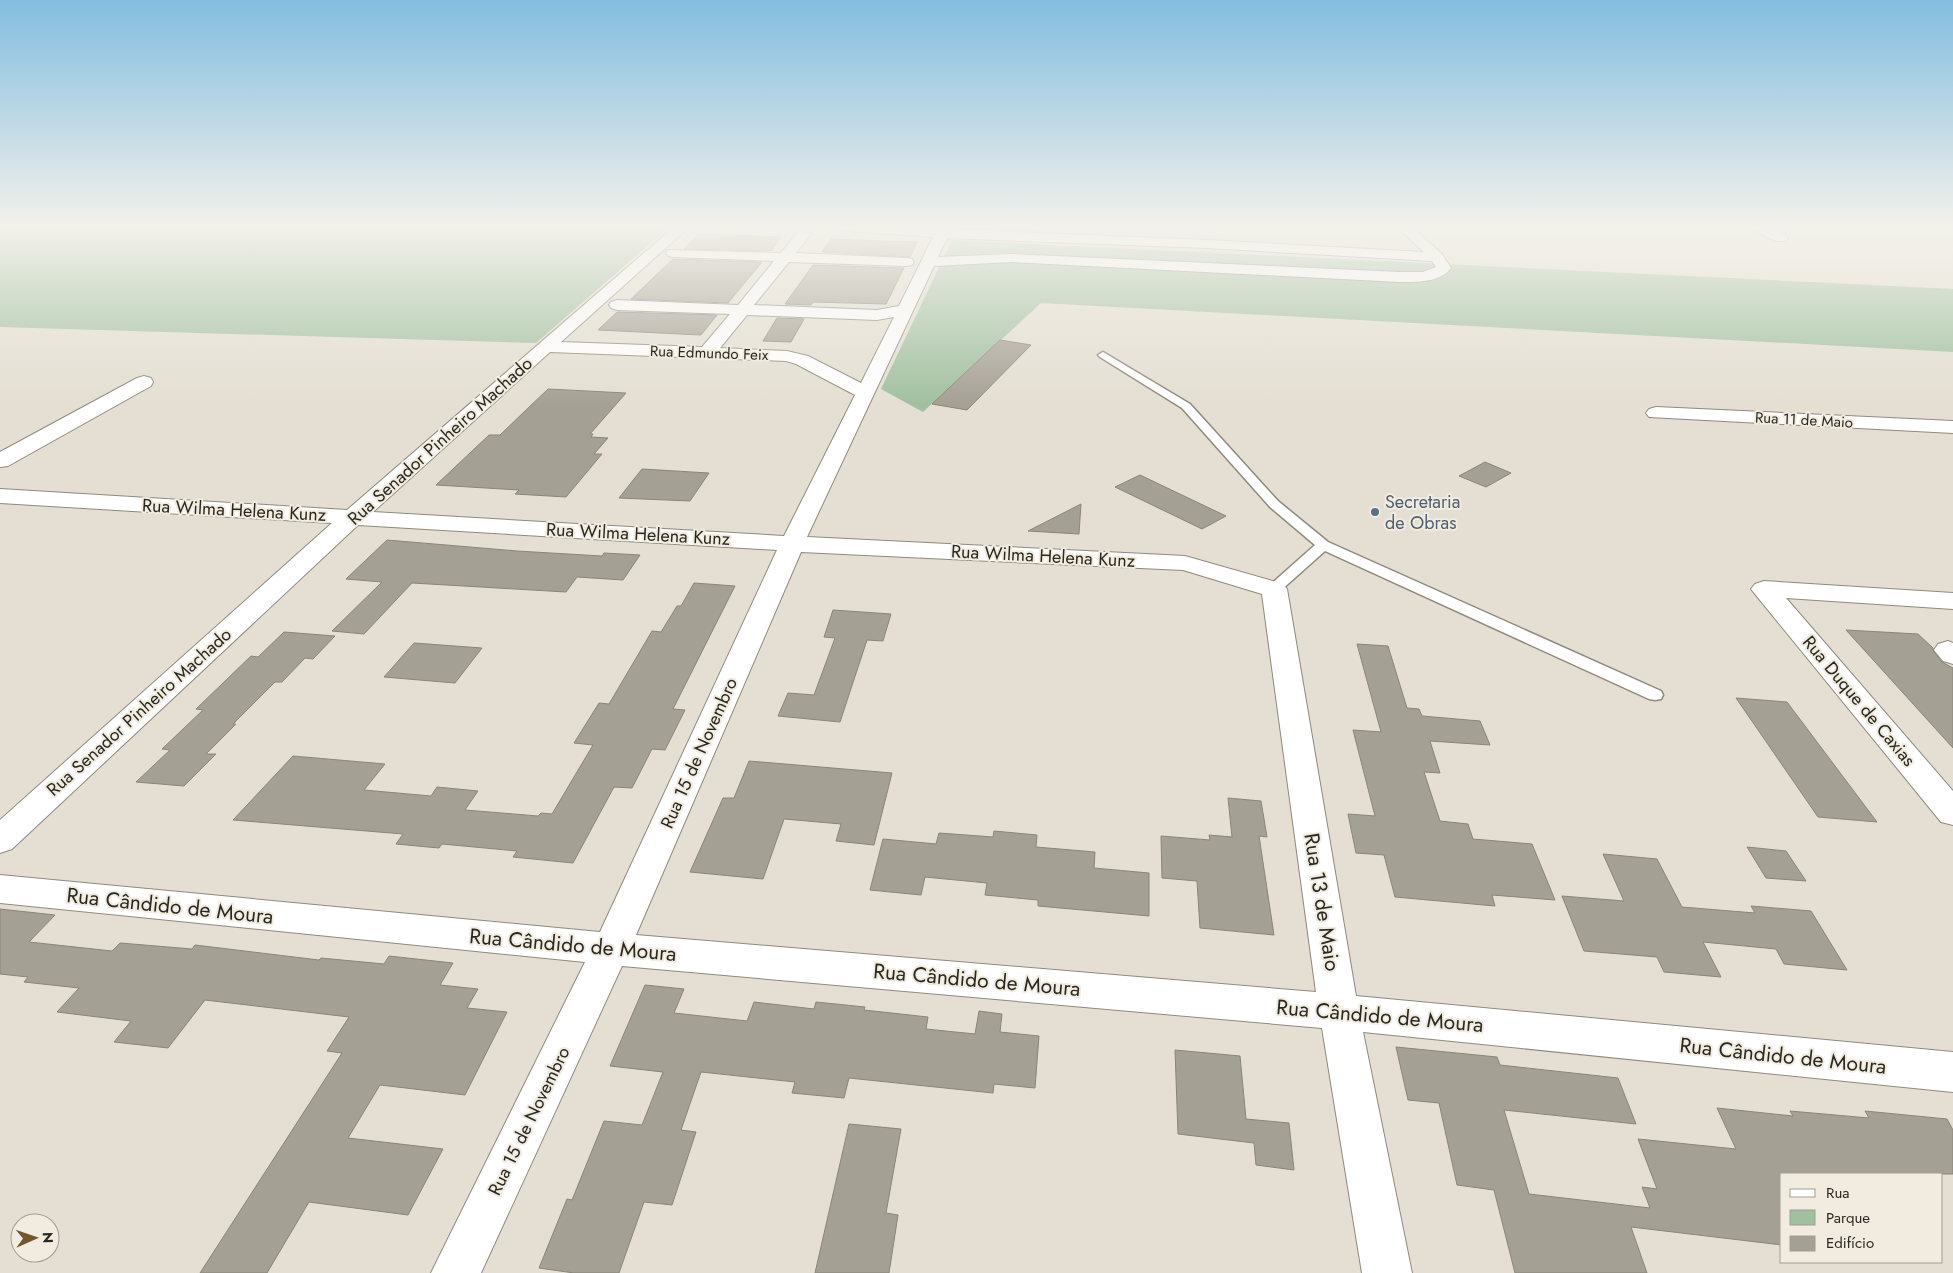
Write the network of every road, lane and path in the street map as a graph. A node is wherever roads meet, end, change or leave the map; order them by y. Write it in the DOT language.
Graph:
graph roads {
  1 [pos="614,286"];
  2 [pos="762,286"];
  3 [pos="917,286"];
  4 [pos="618,305"];
  5 [pos="742,310"];
  6 [pos="905,310"];
  7 [pos="545,346"];
  8 [pos="707,353"];
  9 [pos="1103,355"];
  10 [pos="144,382"];
  11 [pos="864,392"];
  12 [pos="1656,413"];
  13 [pos="1953,427"];
  14 [pos="0,461"];
  15 [pos="0,496"];
  16 [pos="353,517"];
  17 [pos="792,544"];
  18 [pos="1323,545"];
  19 [pos="1274,589"];
  20 [pos="1953,601"];
  21 [pos="1655,695"];
  22 [pos="1953,813"];
  23 [pos="0,840"];
  24 [pos="0,889"];
  25 [pos="611,949"];
  26 [pos="1339,1012"];
  27 [pos="1953,1072"];
  28 [pos="456,1273"];
  29 [pos="1387,1273"];
  1 -- 7 [label="street, Rua Senador Pinheiro Machado"];
  2 -- 5 [label="street"];
  3 -- 6 [label="street, Rua 15 de Novembro"];
  4 -- 5 [label="street"];
  5 -- 6 [label="street"];
  5 -- 8 [label="street"];
  6 -- 11 [label="street, Rua 15 de Novembro"];
  7 -- 8 [label="street, Rua Edmundo Feix"];
  7 -- 16 [label="street, Rua Senador Pinheiro Machado"];
  8 -- 11 [label="street, Rua Edmundo Feix"];
  9 -- 18 [label="lane"];
  10 -- 14 [label="street"];
  11 -- 17 [label="street, Rua 15 de Novembro"];
  12 -- 13 [label="street, Rua 11 de Maio"];
  15 -- 16 [label="street, Rua Wilma Helena Kunz"];
  16 -- 17 [label="street, Rua Wilma Helena Kunz"];
  16 -- 23 [label="street, Rua Senador Pinheiro Machado"];
  17 -- 19 [label="street, Rua Wilma Helena Kunz"];
  17 -- 25 [label="street, Rua 15 de Novembro"];
  18 -- 19 [label="lane"];
  18 -- 21 [label="lane"];
  19 -- 26 [label="street, Rua 13 de Maio"];
  20 -- 22 [label="street, Rua Duque de Caxias"];
  24 -- 25 [label="street, Rua Cândido de Moura"];
  25 -- 26 [label="street, Rua Cândido de Moura"];
  25 -- 28 [label="street, Rua 15 de Novembro"];
  26 -- 27 [label="street, Rua Cândido de Moura"];
  26 -- 29 [label="street, Rua 13 de Maio"];
}
